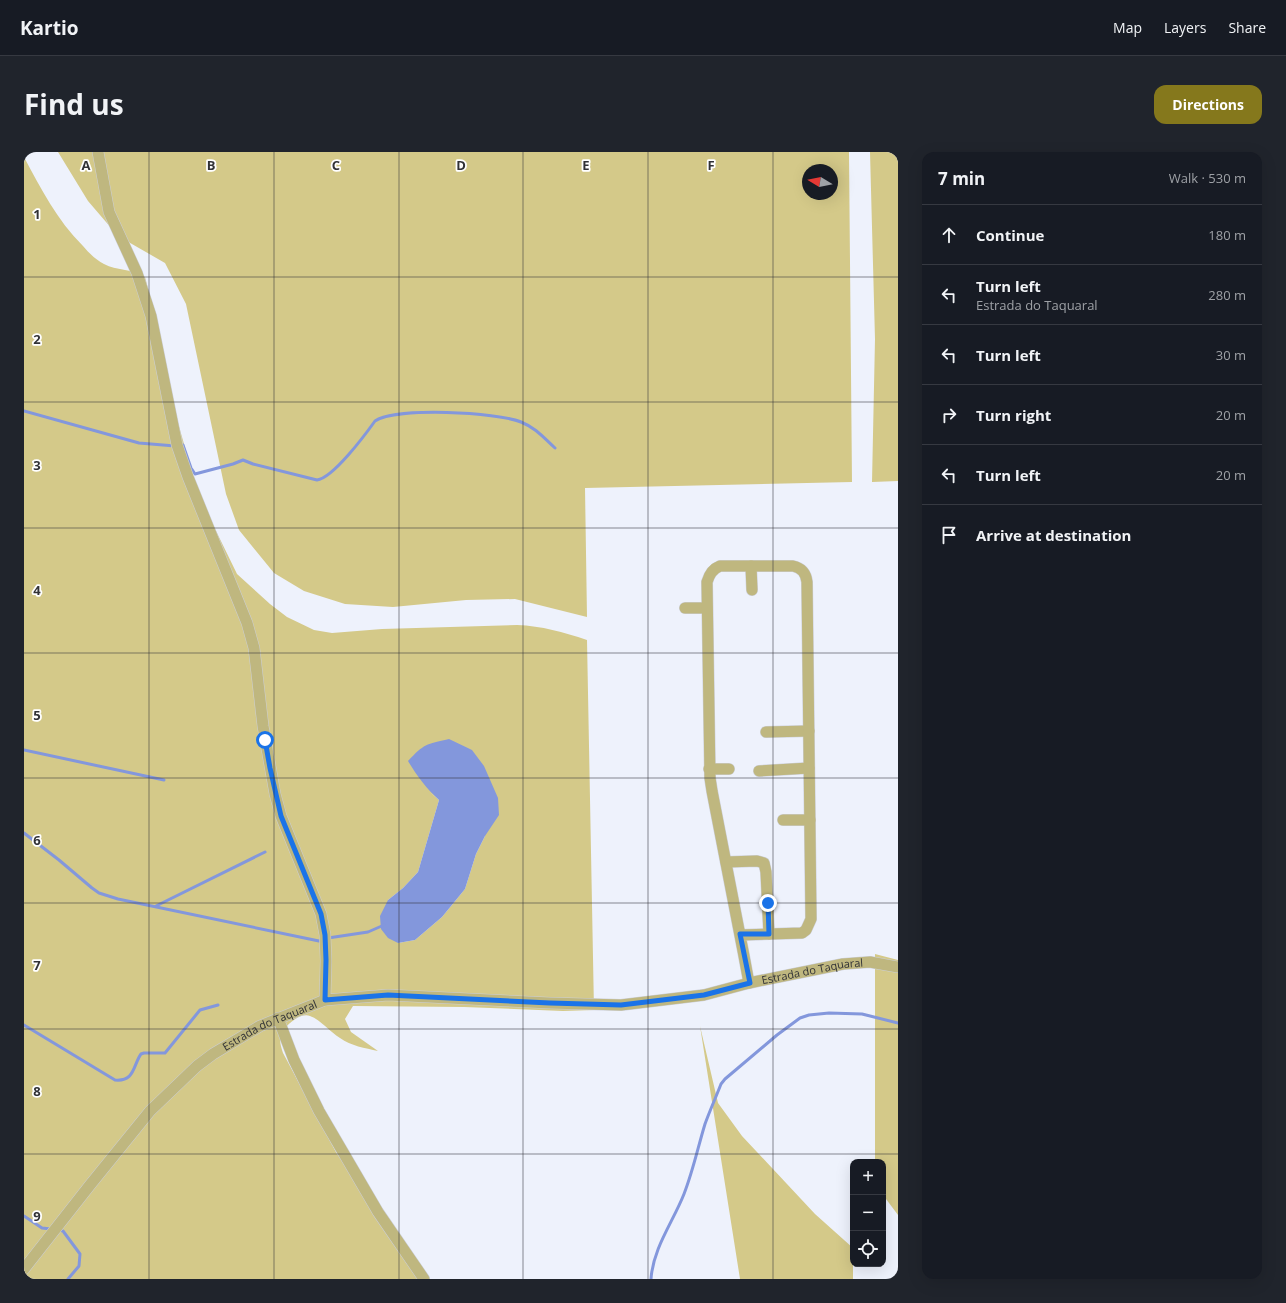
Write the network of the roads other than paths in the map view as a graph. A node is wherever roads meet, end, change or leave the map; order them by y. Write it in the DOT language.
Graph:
graph roads {
  1 [pos="98,152"];
  2 [pos="751,566"];
  3 [pos="752,590"];
  4 [pos="685,608"];
  5 [pos="707,608"];
  6 [pos="809,731"];
  7 [pos="766,732"];
  8 [pos="709,768"];
  9 [pos="809,768"];
  10 [pos="729,769"];
  11 [pos="759,771"];
  12 [pos="783,820"];
  13 [pos="810,820"];
  14 [pos="726,862"];
  15 [pos="740,934"];
  16 [pos="769,934"];
  17 [pos="898,967"];
  18 [pos="750,983"];
  19 [pos="325,1000"];
  20 [pos="278,1018"];
  21 [pos="24,1269"];
  22 [pos="424,1279"];
  1 -- 19 [label="street"];
  2 -- 3 [label="street"];
  2 -- 5 [label="street"];
  2 -- 6 [label="street"];
  4 -- 5 [label="street"];
  5 -- 8 [label="street"];
  6 -- 7 [label="street"];
  6 -- 9 [label="street"];
  8 -- 10 [label="street"];
  8 -- 14 [label="street"];
  9 -- 11 [label="street"];
  9 -- 13 [label="street"];
  12 -- 13 [label="street"];
  13 -- 16 [label="street"];
  14 -- 15 [label="street"];
  14 -- 16 [label="street"];
  15 -- 16 [label="street"];
  15 -- 18 [label="street"];
  17 -- 18 [label="street, Estrada do Taquaral"];
  18 -- 19 [label="street, Estrada do Taquaral"];
  19 -- 20 [label="street, Estrada do Taquaral"];
  20 -- 21 [label="street, Estrada do Taquaral"];
  20 -- 22 [label="street"];
}
